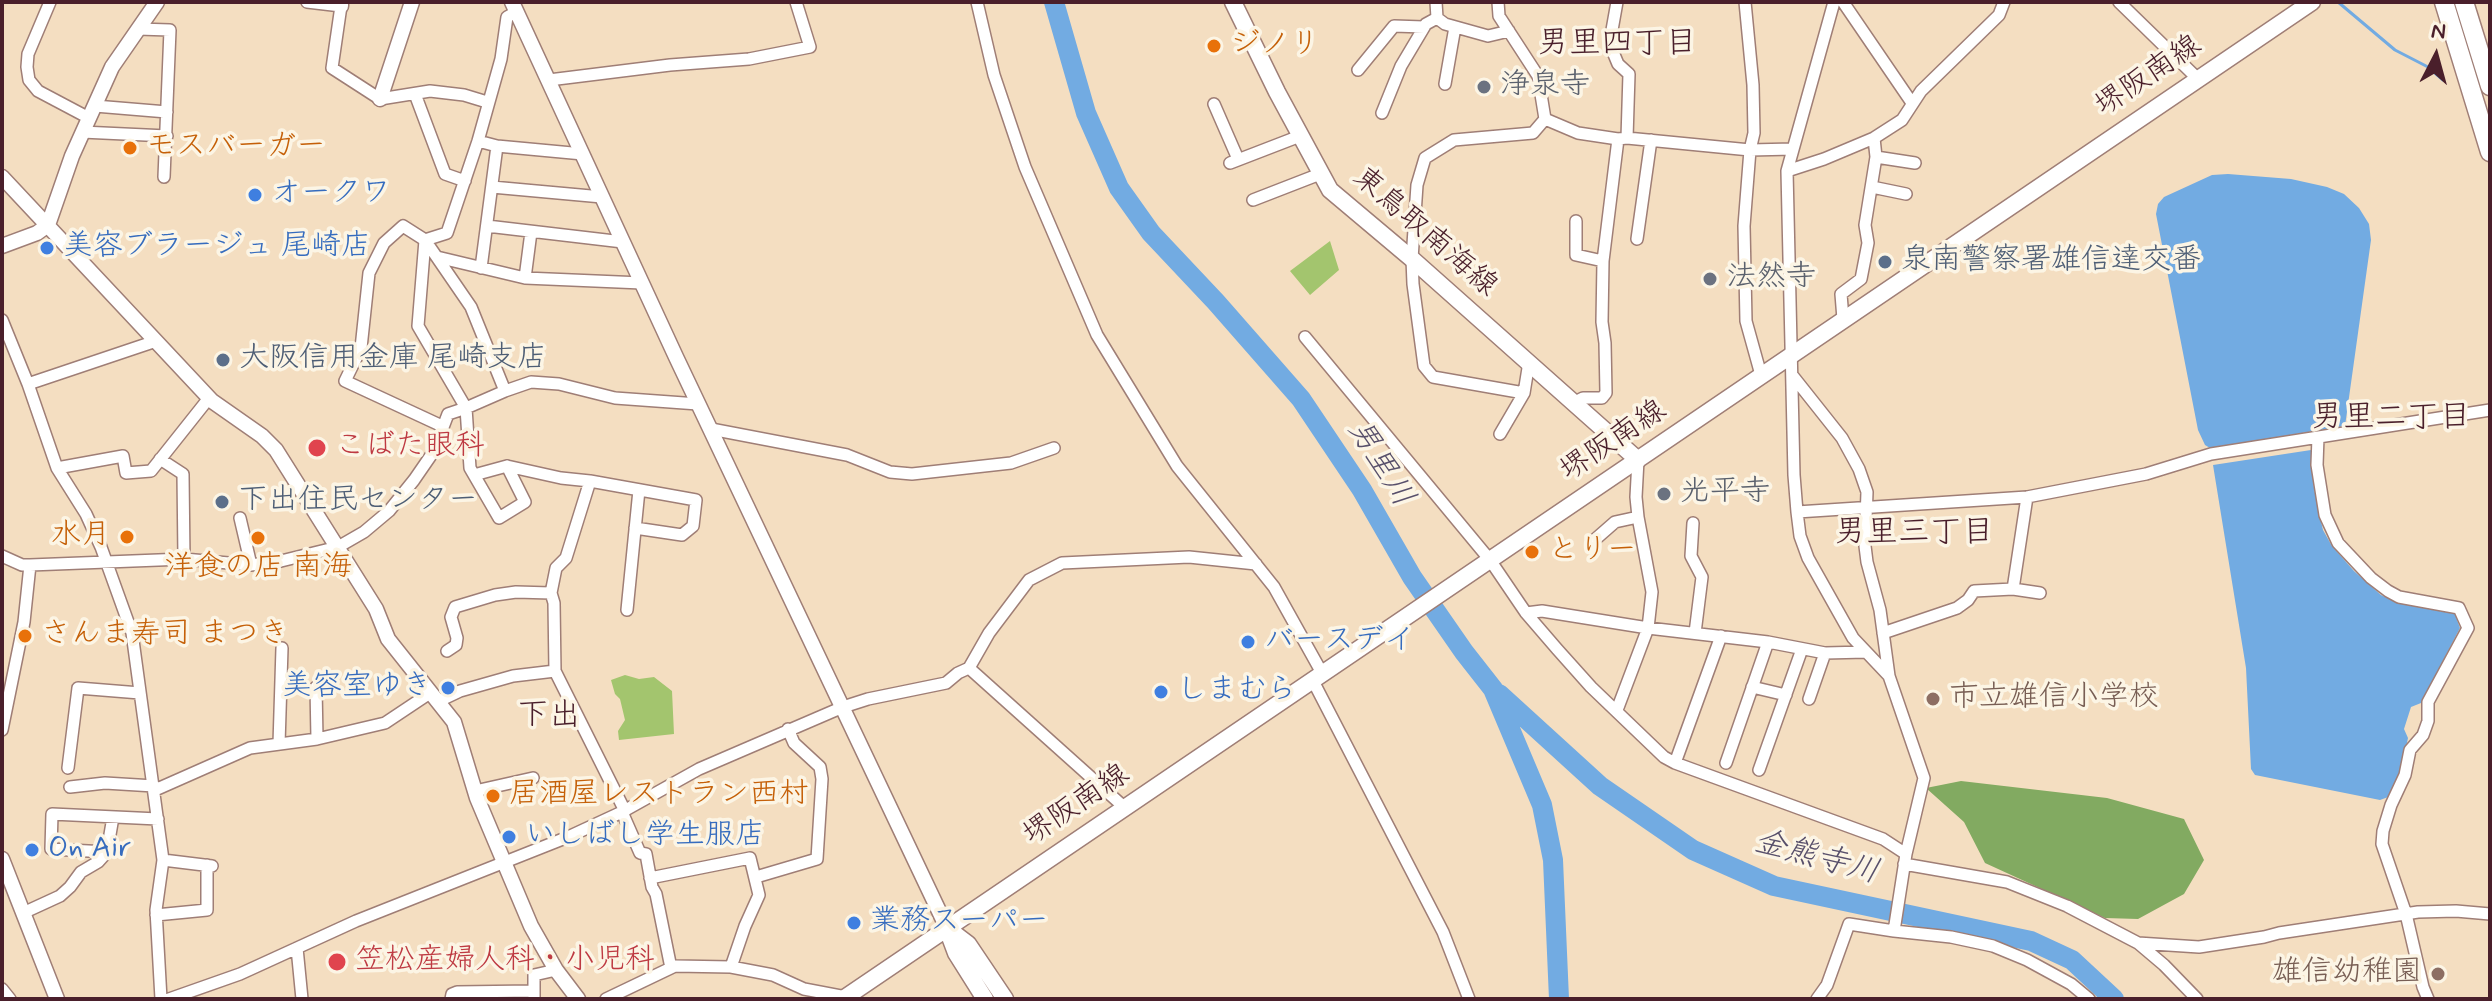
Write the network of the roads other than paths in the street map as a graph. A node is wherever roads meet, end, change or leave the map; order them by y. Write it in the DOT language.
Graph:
graph roads {
  1 [pos="50,2"];
  2 [pos="157,2"];
  3 [pos="307,2"];
  4 [pos="412,2"];
  5 [pos="796,2"];
  6 [pos="977,2"];
  7 [pos="1233,2"];
  8 [pos="1436,2"];
  9 [pos="1498,2"];
  10 [pos="1617,2"];
  11 [pos="1745,2"];
  12 [pos="1834,2"];
  13 [pos="1843,2"];
  14 [pos="2004,2"];
  15 [pos="2119,2"];
  16 [pos="2312,2"];
  17 [pos="2444,2"];
  18 [pos="2464,2"];
  19 [pos="341,4"];
  20 [pos="514,7"];
  21 [pos="1437,18"];
  22 [pos="1424,27"];
  23 [pos="1455,27"];
  24 [pos="138,29"];
  25 [pos="1509,31"];
  26 [pos="1358,70"];
  27 [pos="2197,78"];
  28 [pos="549,80"];
  29 [pos="1445,84"];
  30 [pos="2490,86"];
  31 [pos="415,94"];
  32 [pos="380,99"];
  33 [pos="487,102"];
  34 [pos="1912,103"];
  35 [pos="1214,104"];
  36 [pos="92,112"];
  37 [pos="167,112"];
  38 [pos="1382,113"];
  39 [pos="1545,119"];
  40 [pos="82,132"];
  41 [pos="167,136"];
  42 [pos="1300,136"];
  43 [pos="1622,138"];
  44 [pos="1874,138"];
  45 [pos="1651,140"];
  46 [pos="478,141"];
  47 [pos="497,146"];
  48 [pos="1793,149"];
  49 [pos="1750,150"];
  50 [pos="2490,152"];
  51 [pos="583,154"];
  52 [pos="1876,157"];
  53 [pos="1915,163"];
  54 [pos="1787,171"];
  55 [pos="1320,174"];
  56 [pos="2,177"];
  57 [pos="164,177"];
  58 [pos="465,181"];
  59 [pos="492,187"];
  60 [pos="1872,187"];
  61 [pos="1906,194"];
  62 [pos="602,197"];
  63 [pos="1253,200"];
  64 [pos="1576,221"];
  65 [pos="48,225"];
  66 [pos="487,226"];
  67 [pos="531,232"];
  68 [pos="1637,239"];
  69 [pos="425,240"];
  70 [pos="623,242"];
  71 [pos="2,246"];
  72 [pos="437,257"];
  73 [pos="1412,259"];
  74 [pos="1603,261"];
  75 [pos="481,268"];
  76 [pos="525,278"];
  77 [pos="642,283"];
  78 [pos="1843,319"];
  79 [pos="2,320"];
  80 [pos="1305,337"];
  81 [pos="156,341"];
  82 [pos="1792,353"];
  83 [pos="1529,362"];
  84 [pos="1761,375"];
  85 [pos="1792,375"];
  86 [pos="28,384"];
  87 [pos="505,391"];
  88 [pos="1524,393"];
  89 [pos="209,398"];
  90 [pos="1575,402"];
  91 [pos="698,404"];
  92 [pos="466,408"];
  93 [pos="2490,410"];
  94 [pos="442,426"];
  95 [pos="711,429"];
  96 [pos="1500,434"];
  97 [pos="2318,437"];
  98 [pos="1054,448"];
  99 [pos="160,459"];
  100 [pos="1638,460"];
  101 [pos="507,466"];
  102 [pos="57,468"];
  103 [pos="474,475"];
  104 [pos="590,481"];
  105 [pos="639,490"];
  106 [pos="2027,497"];
  107 [pos="1868,507"];
  108 [pos="1797,512"];
  109 [pos="1638,517"];
  110 [pos="240,518"];
  111 [pos="1693,523"];
  112 [pos="635,528"];
  113 [pos="1591,543"];
  114 [pos="338,547"];
  115 [pos="2,556"];
  116 [pos="184,559"];
  117 [pos="107,563"];
  118 [pos="1485,563"];
  119 [pos="1256,564"];
  120 [pos="30,565"];
  121 [pos="251,565"];
  122 [pos="2013,589"];
  123 [pos="551,593"];
  124 [pos="2040,593"];
  125 [pos="627,610"];
  126 [pos="1526,613"];
  127 [pos="1648,628"];
  128 [pos="1695,633"];
  129 [pos="1883,633"];
  130 [pos="1721,636"];
  131 [pos="1768,642"];
  132 [pos="282,648"];
  133 [pos="1802,649"];
  134 [pos="447,651"];
  135 [pos="1866,652"];
  136 [pos="1825,653"];
  137 [pos="969,668"];
  138 [pos="555,671"];
  139 [pos="1321,673"];
  140 [pos="1889,676"];
  141 [pos="316,687"];
  142 [pos="1752,687"];
  143 [pos="140,693"];
  144 [pos="1786,695"];
  145 [pos="434,697"];
  146 [pos="1809,699"];
  147 [pos="843,707"];
  148 [pos="1617,710"];
  149 [pos="788,729"];
  150 [pos="2,730"];
  151 [pos="317,739"];
  152 [pos="279,744"];
  153 [pos="1675,763"];
  154 [pos="1726,763"];
  155 [pos="68,768"];
  156 [pos="1759,770"];
  157 [pos="533,778"];
  158 [pos="70,787"];
  159 [pos="154,788"];
  160 [pos="475,791"];
  161 [pos="1124,807"];
  162 [pos="624,812"];
  163 [pos="113,817"];
  164 [pos="158,819"];
  165 [pos="107,852"];
  166 [pos="2,859"];
  167 [pos="163,860"];
  168 [pos="1905,862"];
  169 [pos="505,863"];
  170 [pos="756,877"];
  171 [pos="650,878"];
  172 [pos="23,913"];
  173 [pos="2406,914"];
  174 [pos="2490,914"];
  175 [pos="156,915"];
  176 [pos="947,928"];
  177 [pos="1895,928"];
  178 [pos="2138,943"];
  179 [pos="297,948"];
  180 [pos="731,967"];
  181 [pos="671,968"];
  182 [pos="556,970"];
  183 [pos="2,989"];
  184 [pos="534,995"];
  185 [pos="187,996"];
  186 [pos="844,998"];
  187 [pos="10,999"];
  188 [pos="57,999"];
  189 [pos="161,999"];
  190 [pos="169,999"];
  191 [pos="302,999"];
  192 [pos="451,999"];
  193 [pos="578,999"];
  194 [pos="606,999"];
  195 [pos="985,999"];
  196 [pos="1005,999"];
  197 [pos="1469,999"];
  198 [pos="1817,999"];
  199 [pos="2089,999"];
  200 [pos="2197,999"];
  201 [pos="2428,999"];
  1 -- 36 [label="street"];
  2 -- 24 [label="street"];
  3 -- 19 [label="street"];
  4 -- 32 [label="street"];
  5 -- 28 [label="street"];
  6 -- 119 [label="street"];
  7 -- 42 [label="main road, 東鳥取南海線"];
  8 -- 21 [label="street"];
  9 -- 25 [label="street"];
  10 -- 43 [label="street"];
  11 -- 49 [label="street"];
  12 -- 48 [label="street"];
  13 -- 34 [label="street"];
  14 -- 34 [label="street"];
  15 -- 27 [label="street"];
  16 -- 27 [label="main road, 堺阪南線"];
  17 -- 50 [label="main road"];
  18 -- 30 [label="main road"];
  19 -- 32 [label="street"];
  20 -- 28 [label="street"];
  20 -- 33 [label="street"];
  21 -- 22 [label="street"];
  21 -- 23 [label="street"];
  22 -- 26 [label="street"];
  22 -- 38 [label="street"];
  23 -- 25 [label="street"];
  23 -- 29 [label="street"];
  24 -- 36 [label="street"];
  24 -- 37 [label="street"];
  25 -- 39 [label="street"];
  27 -- 78 [label="main road, 堺阪南線"];
  28 -- 51 [label="street"];
  31 -- 32 [label="street"];
  31 -- 33 [label="street"];
  31 -- 58 [label="street"];
  33 -- 46 [label="street"];
  34 -- 44 [label="street"];
  35 -- 42 [label="street"];
  36 -- 37 [label="street"];
  36 -- 40 [label="street"];
  37 -- 41 [label="street"];
  39 -- 43 [label="street"];
  39 -- 73 [label="street"];
  40 -- 41 [label="street"];
  40 -- 65 [label="street"];
  41 -- 57 [label="street"];
  42 -- 55 [label="main road, 東鳥取南海線"];
  43 -- 45 [label="street"];
  43 -- 74 [label="street"];
  44 -- 52 [label="street"];
  44 -- 54 [label="street"];
  45 -- 49 [label="street"];
  45 -- 68 [label="street"];
  46 -- 47 [label="street"];
  46 -- 58 [label="street"];
  47 -- 51 [label="street"];
  47 -- 59 [label="street"];
  48 -- 49 [label="street"];
  48 -- 54 [label="street"];
  49 -- 84 [label="street"];
  51 -- 62 [label="street"];
  52 -- 53 [label="street"];
  52 -- 60 [label="street"];
  54 -- 82 [label="street"];
  55 -- 63 [label="street"];
  55 -- 73 [label="main road, 東鳥取南海線"];
  56 -- 65 [label="street"];
  58 -- 69 [label="street"];
  59 -- 62 [label="street"];
  59 -- 66 [label="street"];
  60 -- 61 [label="street"];
  60 -- 78 [label="street"];
  62 -- 70 [label="street"];
  64 -- 74 [label="street"];
  65 -- 71 [label="street"];
  65 -- 81 [label="street"];
  66 -- 67 [label="street"];
  66 -- 75 [label="street"];
  67 -- 70 [label="street"];
  67 -- 76 [label="street"];
  69 -- 72 [label="street"];
  69 -- 92 [label="street"];
  69 -- 94 [label="street"];
  70 -- 77 [label="street"];
  72 -- 75 [label="street"];
  72 -- 87 [label="street"];
  73 -- 83 [label="main road, 東鳥取南海線"];
  73 -- 88 [label="street"];
  74 -- 90 [label="street"];
  75 -- 76 [label="street"];
  76 -- 77 [label="street"];
  77 -- 91 [label="street"];
  78 -- 82 [label="main road, 堺阪南線"];
  79 -- 86 [label="street"];
  80 -- 118 [label="street"];
  81 -- 86 [label="street"];
  81 -- 89 [label="street"];
  82 -- 84 [label="main road, 堺阪南線"];
  82 -- 85 [label="street"];
  83 -- 88 [label="street"];
  83 -- 90 [label="main road, 東鳥取南海線"];
  84 -- 100 [label="main road, 堺阪南線"];
  85 -- 107 [label="street"];
  85 -- 108 [label="street"];
  86 -- 102 [label="street"];
  87 -- 91 [label="street"];
  87 -- 92 [label="street"];
  88 -- 96 [label="street"];
  89 -- 99 [label="street"];
  89 -- 114 [label="street"];
  90 -- 100 [label="main road, 東鳥取南海線"];
  91 -- 95 [label="street"];
  92 -- 94 [label="street"];
  92 -- 103 [label="street"];
  93 -- 97 [label="street"];
  94 -- 114 [label="street"];
  95 -- 98 [label="street"];
  95 -- 147 [label="street"];
  97 -- 106 [label="street"];
  97 -- 173 [label="street"];
  99 -- 102 [label="street"];
  99 -- 116 [label="street"];
  100 -- 109 [label="street"];
  100 -- 118 [label="main road, 堺阪南線"];
  101 -- 103 [label="street"];
  101 -- 103 [label="street"];
  101 -- 104 [label="street"];
  102 -- 117 [label="street"];
  104 -- 105 [label="street"];
  104 -- 123 [label="street"];
  105 -- 112 [label="street"];
  105 -- 112 [label="street"];
  106 -- 107 [label="street"];
  106 -- 122 [label="street"];
  107 -- 108 [label="street"];
  107 -- 129 [label="street"];
  108 -- 135 [label="street"];
  109 -- 113 [label="street"];
  109 -- 127 [label="street"];
  110 -- 121 [label="street"];
  111 -- 128 [label="street"];
  112 -- 125 [label="street"];
  114 -- 121 [label="street"];
  114 -- 145 [label="street"];
  115 -- 120 [label="street"];
  116 -- 117 [label="street"];
  116 -- 121 [label="street"];
  117 -- 120 [label="street"];
  117 -- 143 [label="street"];
  118 -- 126 [label="street"];
  118 -- 139 [label="main road, 堺阪南線"];
  119 -- 137 [label="street"];
  119 -- 139 [label="street"];
  120 -- 150 [label="street"];
  122 -- 124 [label="street"];
  122 -- 129 [label="street"];
  123 -- 134 [label="street"];
  123 -- 138 [label="street"];
  126 -- 127 [label="street"];
  126 -- 148 [label="street"];
  127 -- 128 [label="street"];
  127 -- 148 [label="street"];
  128 -- 130 [label="street"];
  129 -- 140 [label="street"];
  130 -- 131 [label="street"];
  130 -- 153 [label="street"];
  131 -- 133 [label="street"];
  131 -- 142 [label="street"];
  132 -- 152 [label="street"];
  133 -- 136 [label="street"];
  133 -- 144 [label="street"];
  135 -- 136 [label="street"];
  135 -- 140 [label="street"];
  136 -- 146 [label="street"];
  137 -- 147 [label="street"];
  137 -- 161 [label="street"];
  138 -- 145 [label="street"];
  138 -- 162 [label="street"];
  139 -- 161 [label="main road, 堺阪南線"];
  139 -- 197 [label="street"];
  140 -- 168 [label="street"];
  141 -- 151 [label="street"];
  142 -- 144 [label="street"];
  142 -- 154 [label="street"];
  143 -- 155 [label="street"];
  143 -- 159 [label="street"];
  144 -- 156 [label="street"];
  145 -- 151 [label="street"];
  145 -- 160 [label="street"];
  147 -- 149 [label="street"];
  147 -- 176 [label="street"];
  148 -- 153 [label="street"];
  149 -- 162 [label="street"];
  149 -- 170 [label="street"];
  151 -- 152 [label="street"];
  152 -- 159 [label="street"];
  153 -- 168 [label="street"];
  157 -- 160 [label="street"];
  158 -- 159 [label="street"];
  159 -- 164 [label="street"];
  160 -- 169 [label="street"];
  161 -- 176 [label="main road, 堺阪南線"];
  162 -- 169 [label="street"];
  162 -- 171 [label="street"];
  163 -- 164 [label="street"];
  163 -- 165 [label="street"];
  163 -- 165 [label="street"];
  164 -- 167 [label="street"];
  165 -- 172 [label="street"];
  166 -- 172 [label="street"];
  167 -- 175 [label="street"];
  167 -- 175 [label="street"];
  168 -- 177 [label="street"];
  168 -- 178 [label="street"];
  169 -- 179 [label="street"];
  169 -- 182 [label="street"];
  170 -- 171 [label="street"];
  170 -- 180 [label="street"];
  171 -- 181 [label="street"];
  172 -- 188 [label="street"];
  173 -- 174 [label="street"];
  173 -- 178 [label="street"];
  173 -- 201 [label="street"];
  175 -- 189 [label="street"];
  176 -- 186 [label="main road, 堺阪南線"];
  176 -- 195 [label="main road"];
  176 -- 196 [label="main road"];
  177 -- 198 [label="street"];
  177 -- 199 [label="street"];
  178 -- 200 [label="street"];
  179 -- 185 [label="street"];
  179 -- 191 [label="street"];
  180 -- 181 [label="street"];
  180 -- 186 [label="street"];
  181 -- 194 [label="street"];
  182 -- 184 [label="street"];
  182 -- 193 [label="street"];
  183 -- 187 [label="street"];
  184 -- 192 [label="street"];
  185 -- 190 [label="street"];
}
